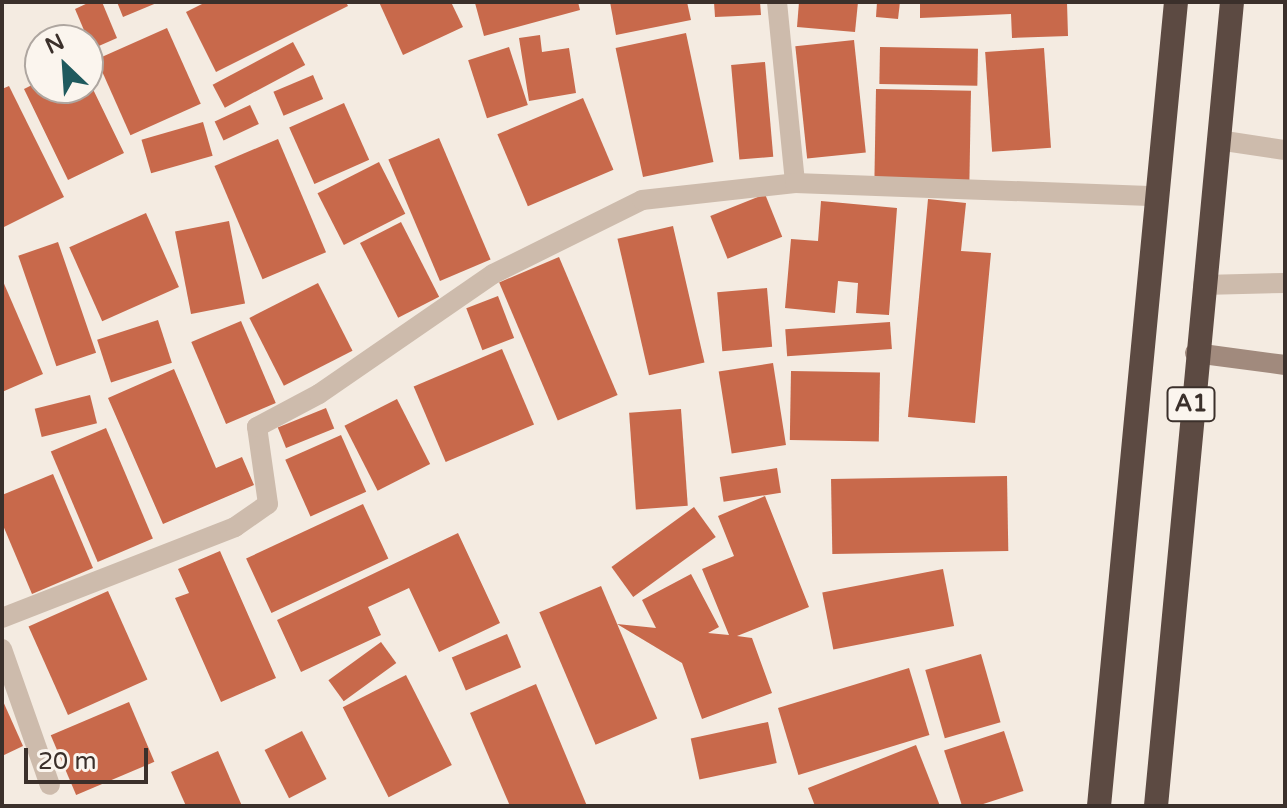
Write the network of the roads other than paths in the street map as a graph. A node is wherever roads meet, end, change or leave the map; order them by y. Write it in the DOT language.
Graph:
graph roads {
  1 [pos="777,2"];
  2 [pos="1176,2"];
  3 [pos="1232,2"];
  4 [pos="1218,140"];
  5 [pos="1285,150"];
  6 [pos="795,183"];
  7 [pos="1156,196"];
  8 [pos="1285,283"];
  9 [pos="1203,285"];
  10 [pos="1195,353"];
  11 [pos="1285,365"];
  12 [pos="2,618"];
  13 [pos="2,649"];
  14 [pos="50,785"];
  15 [pos="1099,806"];
  16 [pos="1156,806"];
  1 -- 6 [label="street"];
  2 -- 7 [label="highway, A1"];
  3 -- 4 [label="highway, A1"];
  4 -- 5 [label="street"];
  4 -- 9 [label="highway, A1"];
  6 -- 7 [label="street"];
  6 -- 12 [label="street"];
  7 -- 15 [label="highway, A1"];
  8 -- 9 [label="street"];
  9 -- 10 [label="highway, A1"];
  10 -- 11 [label="street"];
  10 -- 16 [label="highway, A1"];
  13 -- 14 [label="street"];
}
